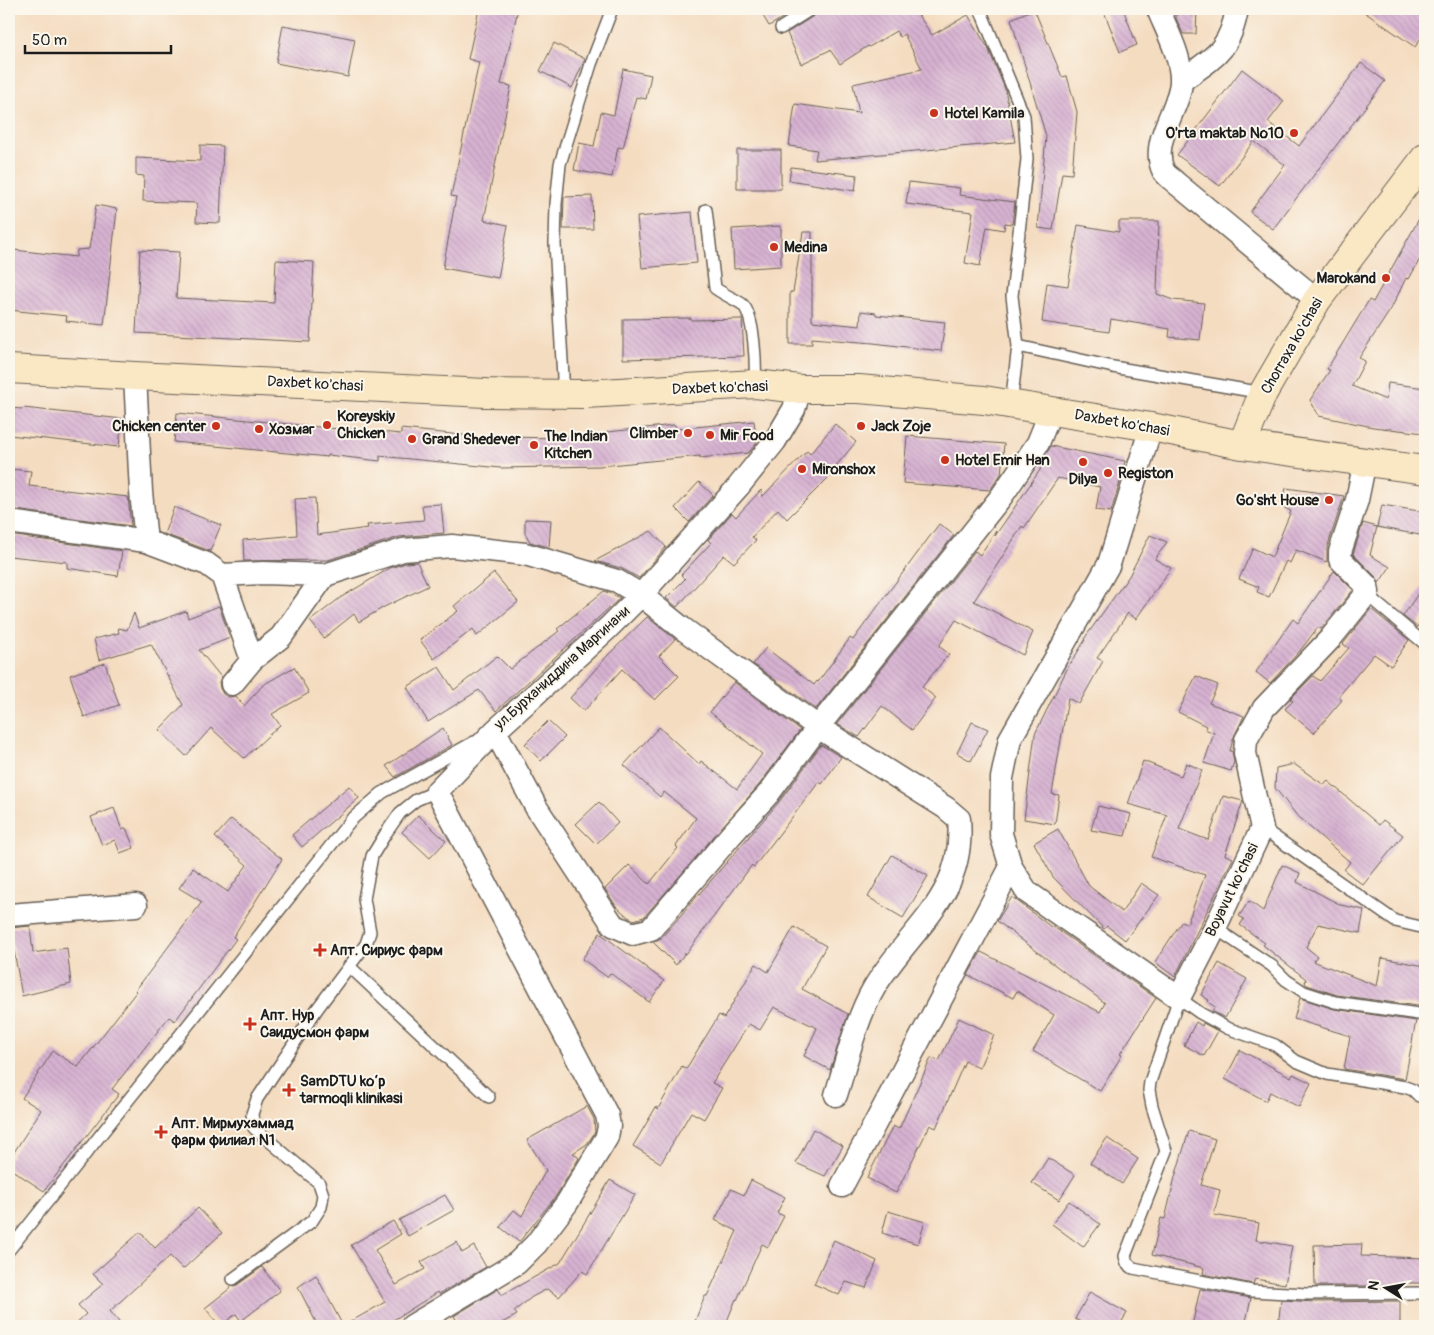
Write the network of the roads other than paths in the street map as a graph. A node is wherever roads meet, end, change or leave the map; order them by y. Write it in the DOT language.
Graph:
graph roads {
  1 [pos="612,9"];
  2 [pos="811,9"];
  3 [pos="980,9"];
  4 [pos="1158,9"];
  5 [pos="1237,9"];
  6 [pos="781,28"];
  7 [pos="1181,81"];
  8 [pos="1425,158"];
  9 [pos="706,210"];
  10 [pos="1317,300"];
  11 [pos="1018,346"];
  12 [pos="9,369"];
  13 [pos="135,376"];
  14 [pos="755,384"];
  15 [pos="800,389"];
  16 [pos="1263,393"];
  17 [pos="562,394"];
  18 [pos="1011,404"];
  19 [pos="1051,411"];
  20 [pos="1151,427"];
  21 [pos="1242,445"];
  22 [pos="1365,461"];
  23 [pos="1425,470"];
  24 [pos="9,522"];
  25 [pos="146,541"];
  26 [pos="222,575"];
  27 [pos="325,575"];
  28 [pos="641,595"];
  29 [pos="1367,595"];
  30 [pos="1425,644"];
  31 [pos="252,660"];
  32 [pos="232,684"];
  33 [pos="818,728"];
  34 [pos="495,731"];
  35 [pos="437,791"];
  36 [pos="1262,828"];
  37 [pos="1009,862"];
  38 [pos="136,905"];
  39 [pos="9,914"];
  40 [pos="1215,928"];
  41 [pos="1425,928"];
  42 [pos="349,966"];
  43 [pos="1179,998"];
  44 [pos="1425,1015"];
  45 [pos="836,1095"];
  46 [pos="1419,1096"];
  47 [pos="489,1097"];
  48 [pos="842,1186"];
  49 [pos="9,1250"];
  50 [pos="234,1279"];
  51 [pos="1425,1293"];
  52 [pos="437,1320"];
  53 [pos="412,1326"];
  1 -- 17 [label="lane"];
  2 -- 6 [label="lane"];
  3 -- 11 [label="lane"];
  4 -- 7 [label="street"];
  5 -- 7 [label="street"];
  7 -- 10 [label="street"];
  8 -- 10 [label="main road, Chorraxa ko'chasi"];
  9 -- 14 [label="lane"];
  10 -- 16 [label="main road, Chorraxa ko'chasi"];
  11 -- 16 [label="lane"];
  11 -- 18 [label="lane"];
  12 -- 13 [label="main road, Daxbet ko'chasi"];
  13 -- 17 [label="main road, Daxbet ko'chasi"];
  13 -- 25 [label="street"];
  14 -- 15 [label="main road, Daxbet ko'chasi"];
  14 -- 17 [label="main road, Daxbet ko'chasi"];
  15 -- 18 [label="main road, Daxbet ko'chasi"];
  15 -- 28 [label="street, ул.Бурханиддина Маргинани"];
  16 -- 21 [label="main road, Chorraxa ko'chasi"];
  18 -- 19 [label="main road, Daxbet ko'chasi"];
  19 -- 20 [label="main road, Daxbet ko'chasi"];
  19 -- 33 [label="street"];
  20 -- 21 [label="main road, Daxbet ko'chasi"];
  20 -- 37 [label="street"];
  21 -- 22 [label="main road, Daxbet ko'chasi"];
  22 -- 23 [label="main road, Daxbet ko'chasi"];
  22 -- 29 [label="street"];
  24 -- 25 [label="street"];
  25 -- 26 [label="street"];
  26 -- 27 [label="street"];
  26 -- 31 [label="street"];
  27 -- 28 [label="street"];
  27 -- 31 [label="street"];
  28 -- 33 [label="street"];
  28 -- 34 [label="street, ул.Бурханиддина Маргинани"];
  29 -- 30 [label="lane"];
  29 -- 36 [label="street, Boyavut ko'chasi"];
  31 -- 32 [label="street"];
  33 -- 34 [label="street"];
  33 -- 45 [label="street"];
  34 -- 35 [label="street"];
  34 -- 49 [label="lane, ул.Бурханиддина Маргинани"];
  35 -- 42 [label="lane"];
  35 -- 52 [label="street"];
  36 -- 40 [label="street, Boyavut ko'chasi"];
  36 -- 41 [label="lane"];
  37 -- 43 [label="street"];
  37 -- 48 [label="street"];
  38 -- 39 [label="street"];
  40 -- 43 [label="street, Boyavut ko'chasi"];
  40 -- 44 [label="lane"];
  42 -- 47 [label="lane"];
  42 -- 50 [label="lane"];
  43 -- 46 [label="lane"];
  43 -- 51 [label="lane"];
  52 -- 53 [label="street"];
}
